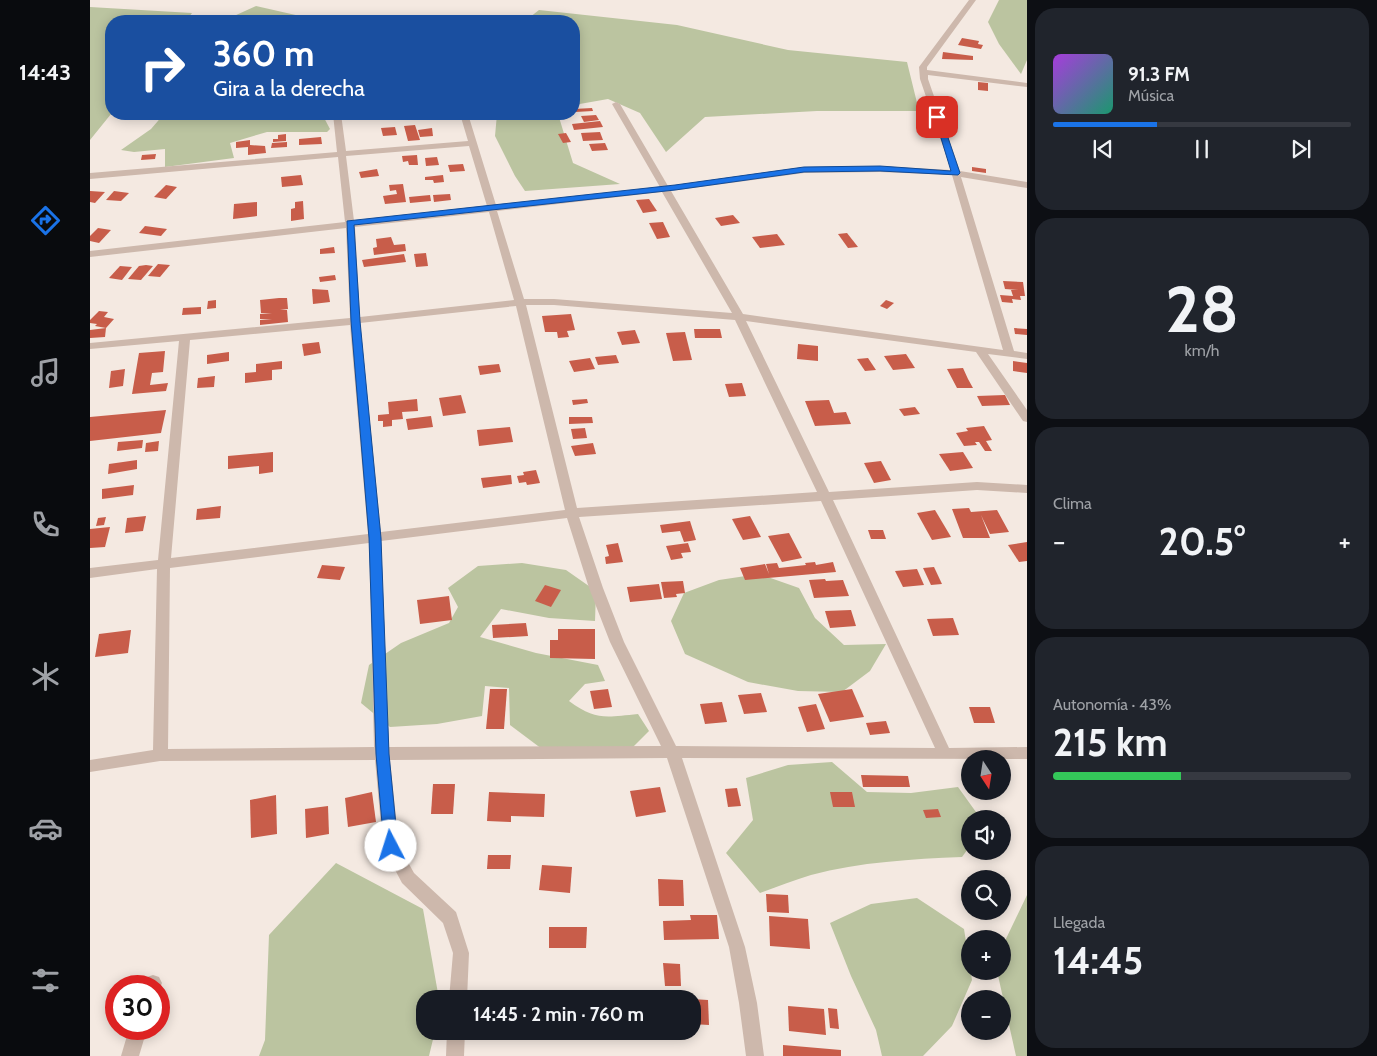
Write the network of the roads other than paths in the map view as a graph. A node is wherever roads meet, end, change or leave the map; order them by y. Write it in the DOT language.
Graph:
graph roads {
  1 [pos="972,0"];
  2 [pos="924,72"];
  3 [pos="1027,85"];
  4 [pos="616,104"];
  5 [pos="338,120"];
  6 [pos="466,120"];
  7 [pos="473,143"];
  8 [pos="341,153"];
  9 [pos="956,173"];
  10 [pos="90,176"];
  11 [pos="1027,185"];
  12 [pos="665,189"];
  13 [pos="492,208"];
  14 [pos="350,223"];
  15 [pos="90,254"];
  16 [pos="520,302"];
  17 [pos="739,317"];
  18 [pos="355,321"];
  19 [pos="185,336"];
  20 [pos="90,346"];
  21 [pos="980,350"];
  22 [pos="1010,354"];
  23 [pos="1027,356"];
  24 [pos="1027,418"];
  25 [pos="1027,489"];
  26 [pos="826,496"];
  27 [pos="572,513"];
  28 [pos="375,538"];
  29 [pos="164,564"];
  30 [pos="90,573"];
  31 [pos="672,752"];
  32 [pos="1027,753"];
  33 [pos="382,754"];
  34 [pos="945,754"];
  35 [pos="160,755"];
  36 [pos="90,766"];
  37 [pos="459,990"];
  38 [pos="135,1040"];
  39 [pos="456,1040"];
  40 [pos="130,1056"];
  41 [pos="455,1056"];
  42 [pos="754,1056"];
  1 -- 2 [label="street"];
  2 -- 3 [label="street"];
  2 -- 9 [label="street"];
  4 -- 12 [label="street"];
  5 -- 8 [label="street"];
  6 -- 7 [label="street"];
  7 -- 8 [label="street"];
  7 -- 13 [label="street"];
  8 -- 10 [label="street"];
  8 -- 14 [label="street"];
  9 -- 11 [label="street"];
  9 -- 12 [label="street"];
  9 -- 22 [label="street"];
  12 -- 13 [label="street"];
  12 -- 17 [label="street"];
  13 -- 14 [label="street"];
  13 -- 16 [label="street"];
  14 -- 15 [label="street"];
  14 -- 18 [label="street"];
  16 -- 17 [label="street"];
  16 -- 18 [label="street"];
  16 -- 27 [label="street"];
  17 -- 21 [label="street"];
  17 -- 26 [label="street"];
  18 -- 19 [label="street"];
  18 -- 28 [label="street"];
  19 -- 20 [label="street"];
  19 -- 29 [label="street"];
  21 -- 22 [label="street"];
  21 -- 24 [label="street"];
  22 -- 23 [label="street"];
  25 -- 26 [label="street"];
  26 -- 27 [label="street"];
  26 -- 34 [label="street"];
  27 -- 28 [label="street"];
  27 -- 31 [label="street"];
  28 -- 29 [label="street"];
  28 -- 33 [label="street"];
  29 -- 30 [label="street"];
  29 -- 35 [label="street"];
  31 -- 33 [label="street"];
  31 -- 34 [label="street"];
  31 -- 42 [label="street"];
  32 -- 34 [label="street"];
  33 -- 35 [label="street"];
  33 -- 37 [label="street"];
  35 -- 36 [label="street"];
  38 -- 40 [label="street"];
  39 -- 41 [label="street"];
}
